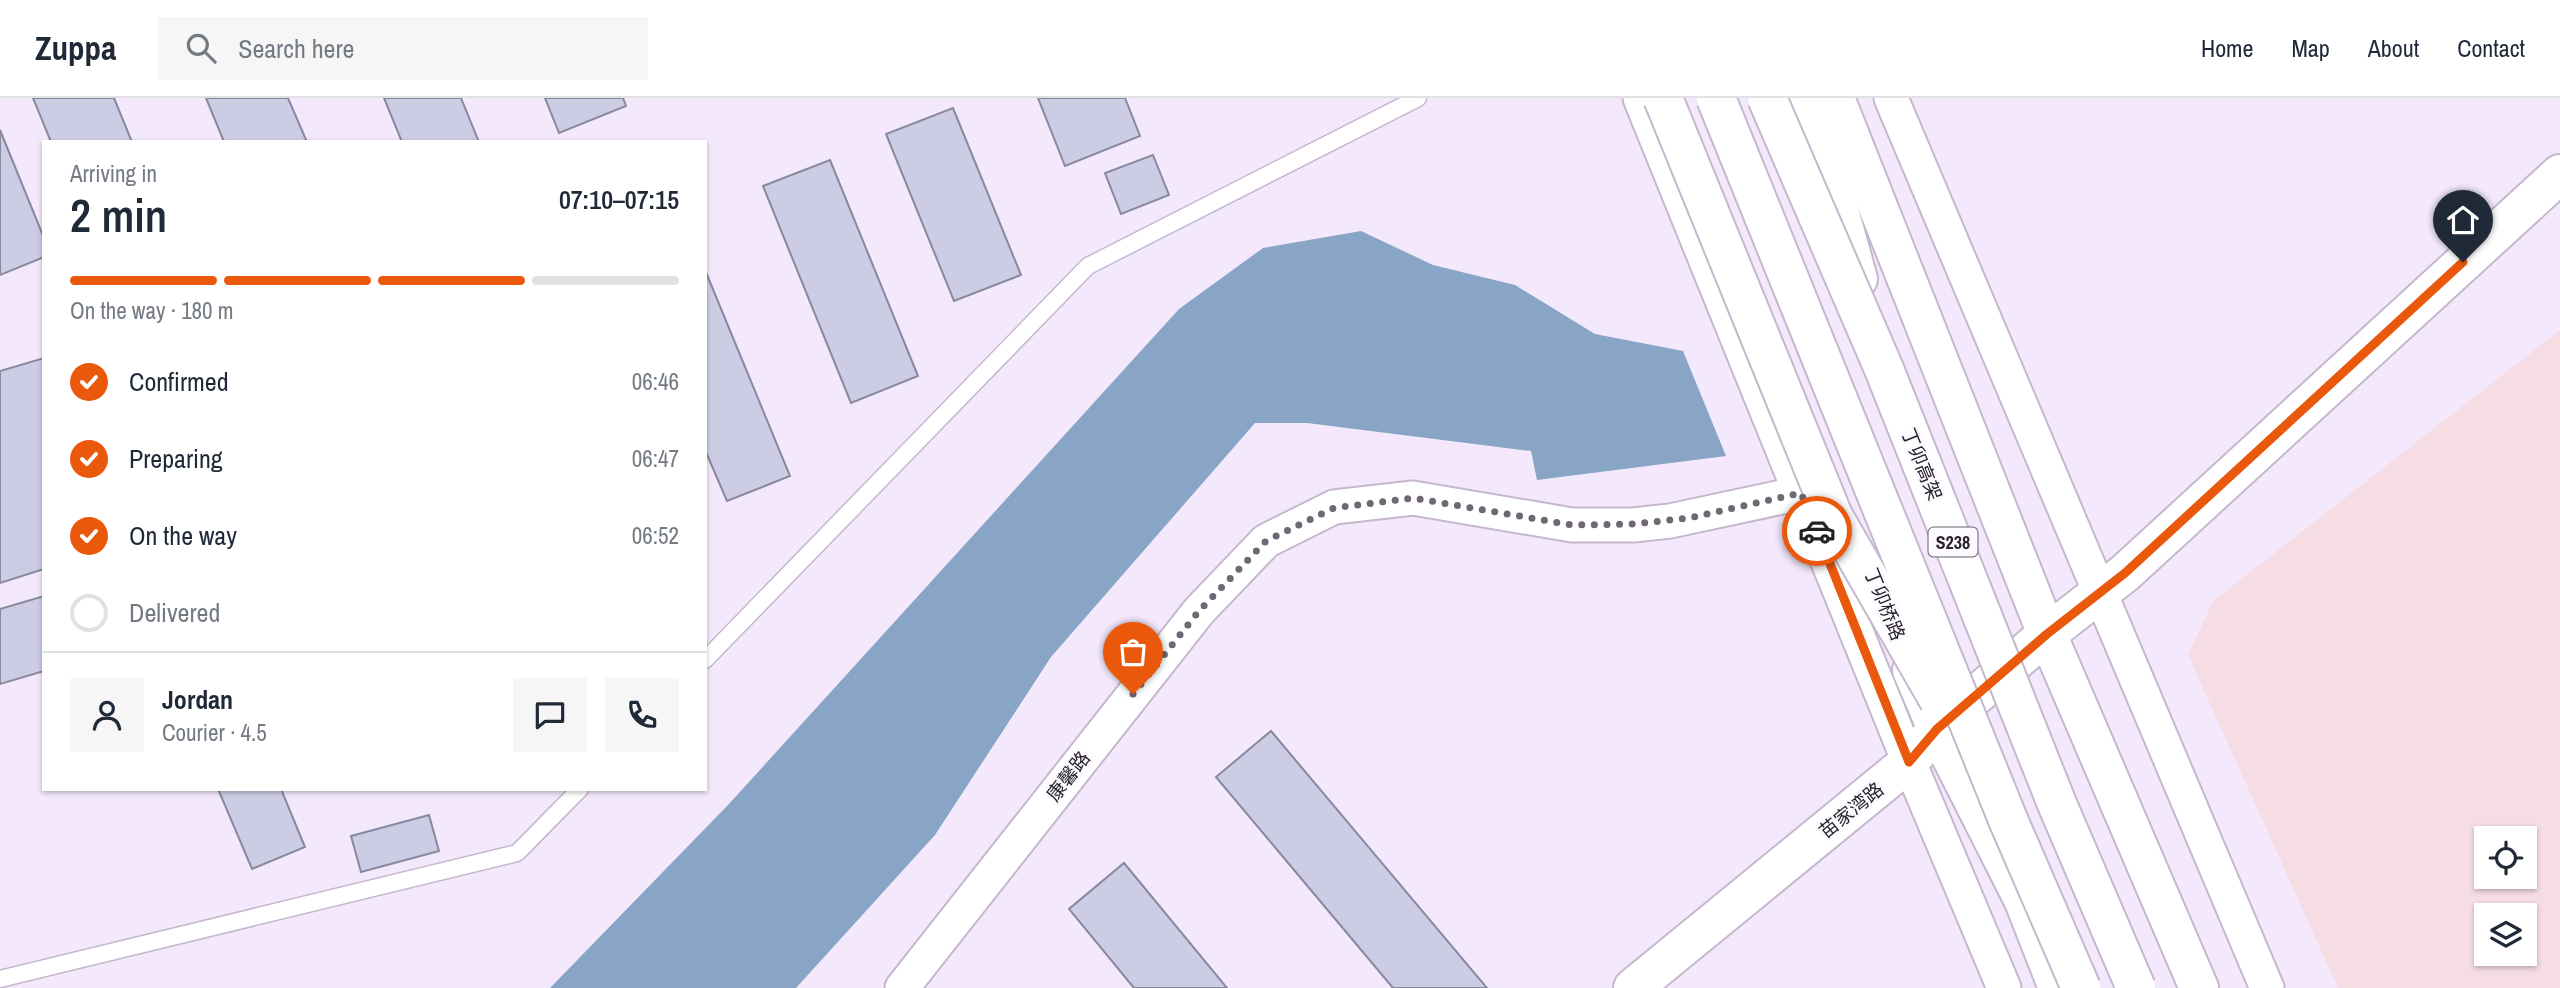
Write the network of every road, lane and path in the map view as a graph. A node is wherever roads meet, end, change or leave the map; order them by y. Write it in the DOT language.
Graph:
graph roads {
  1 [pos="1418,98"];
  2 [pos="1640,98"];
  3 [pos="1664,98"];
  4 [pos="1677,98"];
  5 [pos="1716,98"];
  6 [pos="1767,98"];
  7 [pos="1808,98"];
  8 [pos="1835,98"];
  9 [pos="1891,98"];
  10 [pos="2560,174"];
  11 [pos="1884,369"];
  12 [pos="1801,493"];
  13 [pos="2101,593"];
  14 [pos="2047,634"];
  15 [pos="707,658"];
  16 [pos="1937,729"];
  17 [pos="1909,762"];
  18 [pos="578,791"];
  19 [pos="2010,822"];
  20 [pos="0,979"];
  21 [pos="902,988"];
  22 [pos="1633,988"];
  23 [pos="2004,988"];
  24 [pos="2058,988"];
  25 [pos="2081,988"];
  26 [pos="2136,988"];
  27 [pos="2199,988"];
  28 [pos="2267,988"];
  1 -- 15 [label="lane"];
  2 -- 12 [label="street"];
  3 -- 19 [label="main road, bridge"];
  4 -- 16 [label="main road, 丁卯桥路"];
  5 -- 19 [label="main road, S238, bridge"];
  6 -- 11 [label="main road, 丁卯高架 / S238, bridge"];
  7 -- 11 [label="main road, bridge"];
  8 -- 14 [label="main road, S238"];
  9 -- 13 [label="street"];
  10 -- 13 [label="main road, 苗家湾路"];
  11 -- 26 [label="main road, 丁卯高架 / S238, bridge"];
  12 -- 17 [label="street"];
  12 -- 21 [label="street, 康馨路"];
  13 -- 14 [label="main road, 苗家湾路"];
  13 -- 28 [label="street"];
  14 -- 16 [label="main road, 苗家湾路"];
  14 -- 27 [label="main road, S238"];
  16 -- 17 [label="main road, 苗家湾路"];
  16 -- 24 [label="main road, 丁卯桥路"];
  17 -- 22 [label="main road, 苗家湾路"];
  17 -- 23 [label="street"];
  18 -- 20 [label="lane"];
  19 -- 25 [label="main road, S238, bridge"];
}
